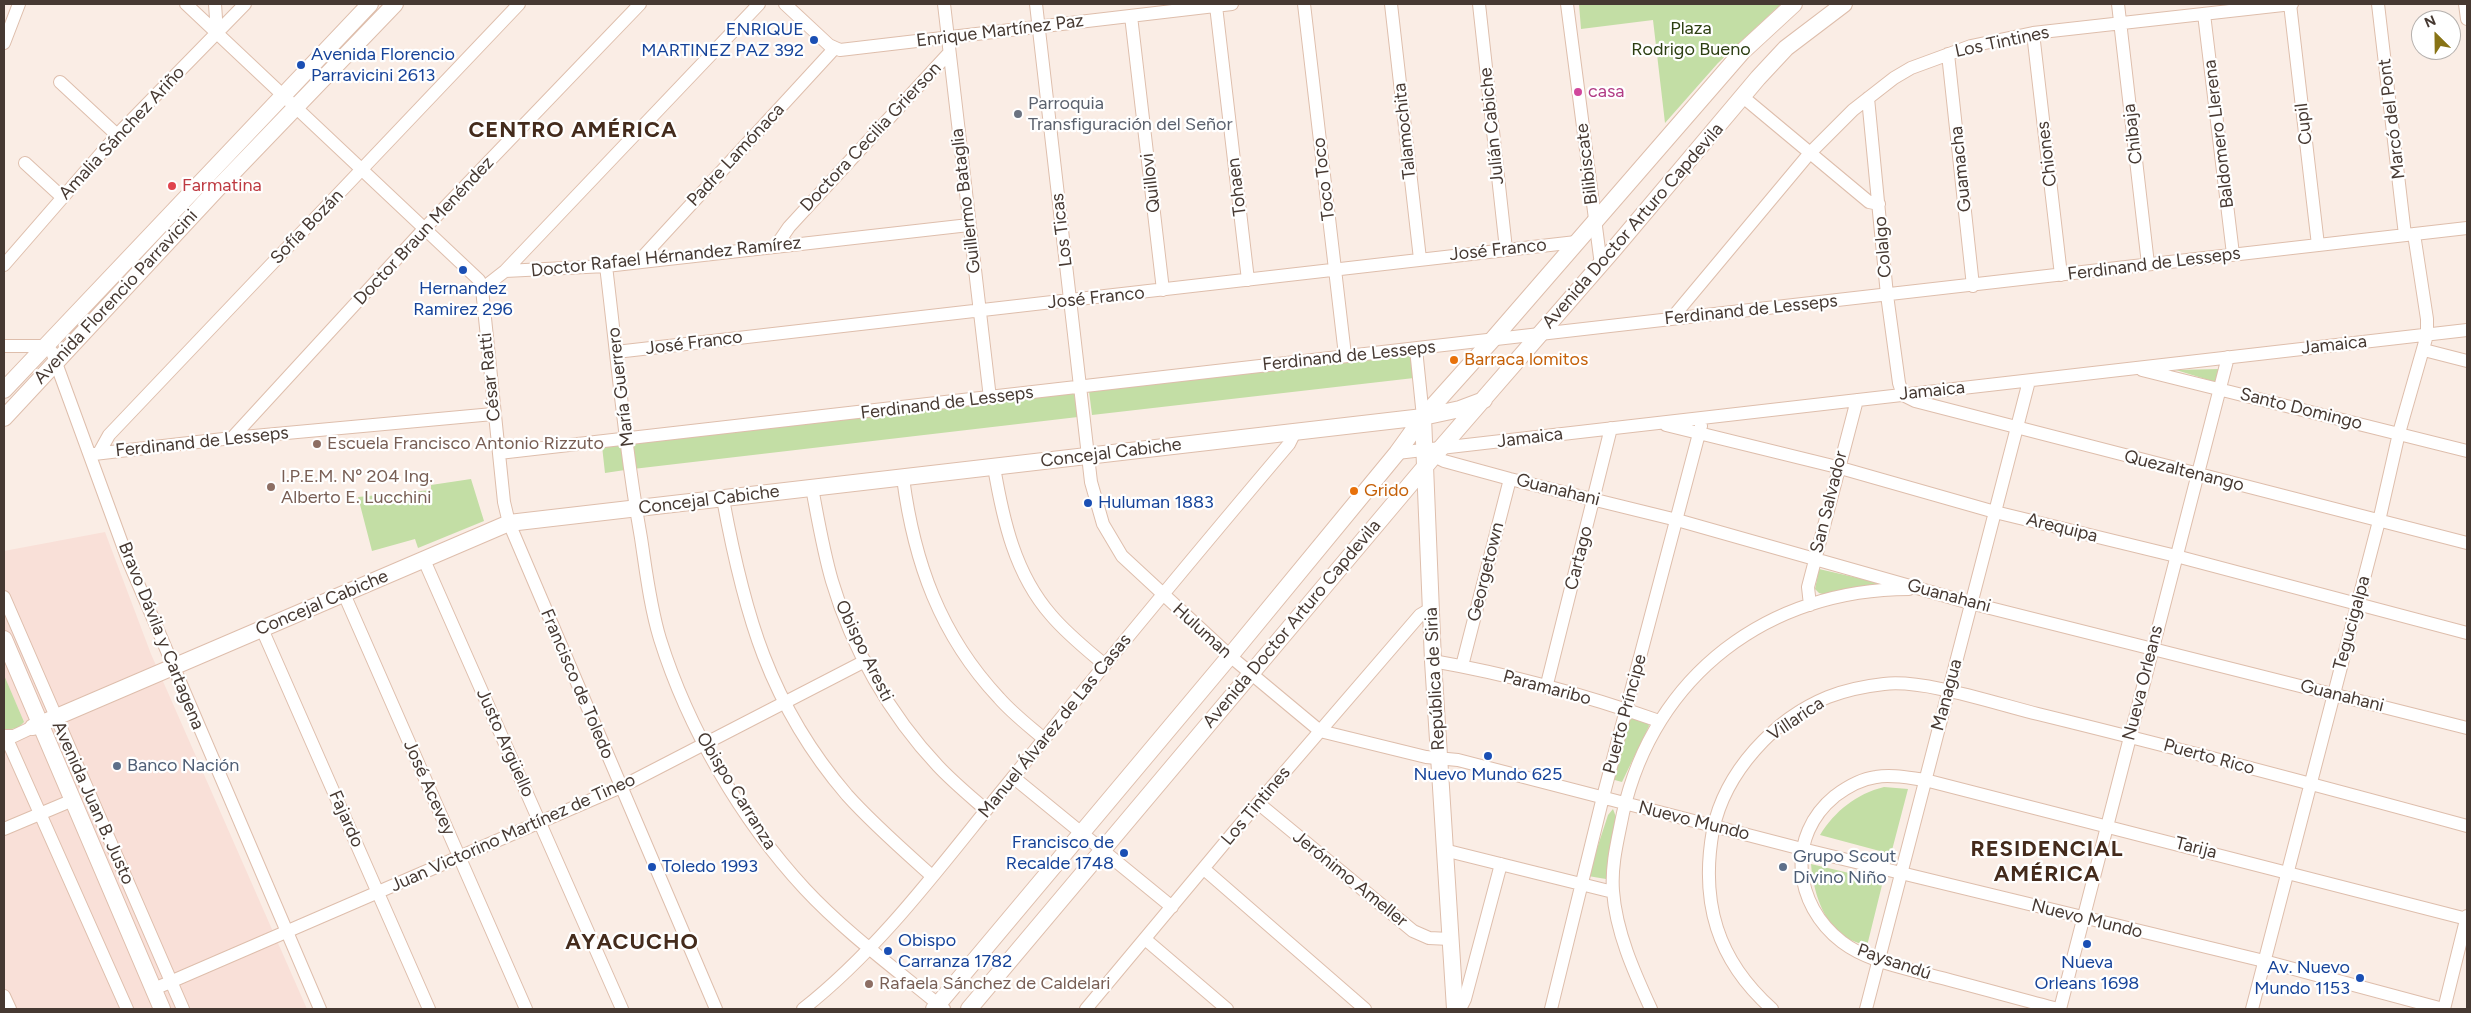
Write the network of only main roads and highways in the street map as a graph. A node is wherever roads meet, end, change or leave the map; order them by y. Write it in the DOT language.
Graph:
graph roads {
  1 [pos="370,4"];
  2 [pos="395,4"];
  3 [pos="1794,4"];
  4 [pos="1844,4"];
  5 [pos="4,390"];
  6 [pos="1484,400"];
  7 [pos="1423,417"];
  8 [pos="4,418"];
  9 [pos="1431,455"];
  10 [pos="4,639"];
  11 [pos="4,658"];
  12 [pos="43,723"];
  13 [pos="69,801"];
  14 [pos="938,1008"];
  15 [pos="155,1009"];
  16 [pos="162,1009"];
  17 [pos="969,1009"];
  18 [pos="1456,1009"];
  1 -- 5 [label="main road, Avenida Florencio Parravicini"];
  2 -- 8 [label="main road, Avenida Florencio Parravicini"];
  3 -- 7 [label="main road, Avenida Doctor Arturo Capdevila"];
  4 -- 6 [label="main road, Avenida Doctor Arturo Capdevila"];
  6 -- 7 [label="main road, Concejal Cabiche"];
  6 -- 9 [label="main road, Avenida Doctor Arturo Capdevila"];
  7 -- 9 [label="main road, República de Siria"];
  7 -- 12 [label="main road, Concejal Cabiche"];
  7 -- 14 [label="main road, Avenida Doctor Arturo Capdevila"];
  9 -- 17 [label="main road, Avenida Doctor Arturo Capdevila"];
  9 -- 18 [label="main road, República de Siria"];
  10 -- 12 [label="main road, Avenida Juan B. Justo"];
  11 -- 12 [label="main road, Avenida Juan B. Justo"];
  12 -- 13 [label="main road, Avenida Juan B. Justo"];
  13 -- 15 [label="main road, Avenida Juan B. Justo"];
  13 -- 16 [label="main road, Avenida Juan B. Justo"];
}
